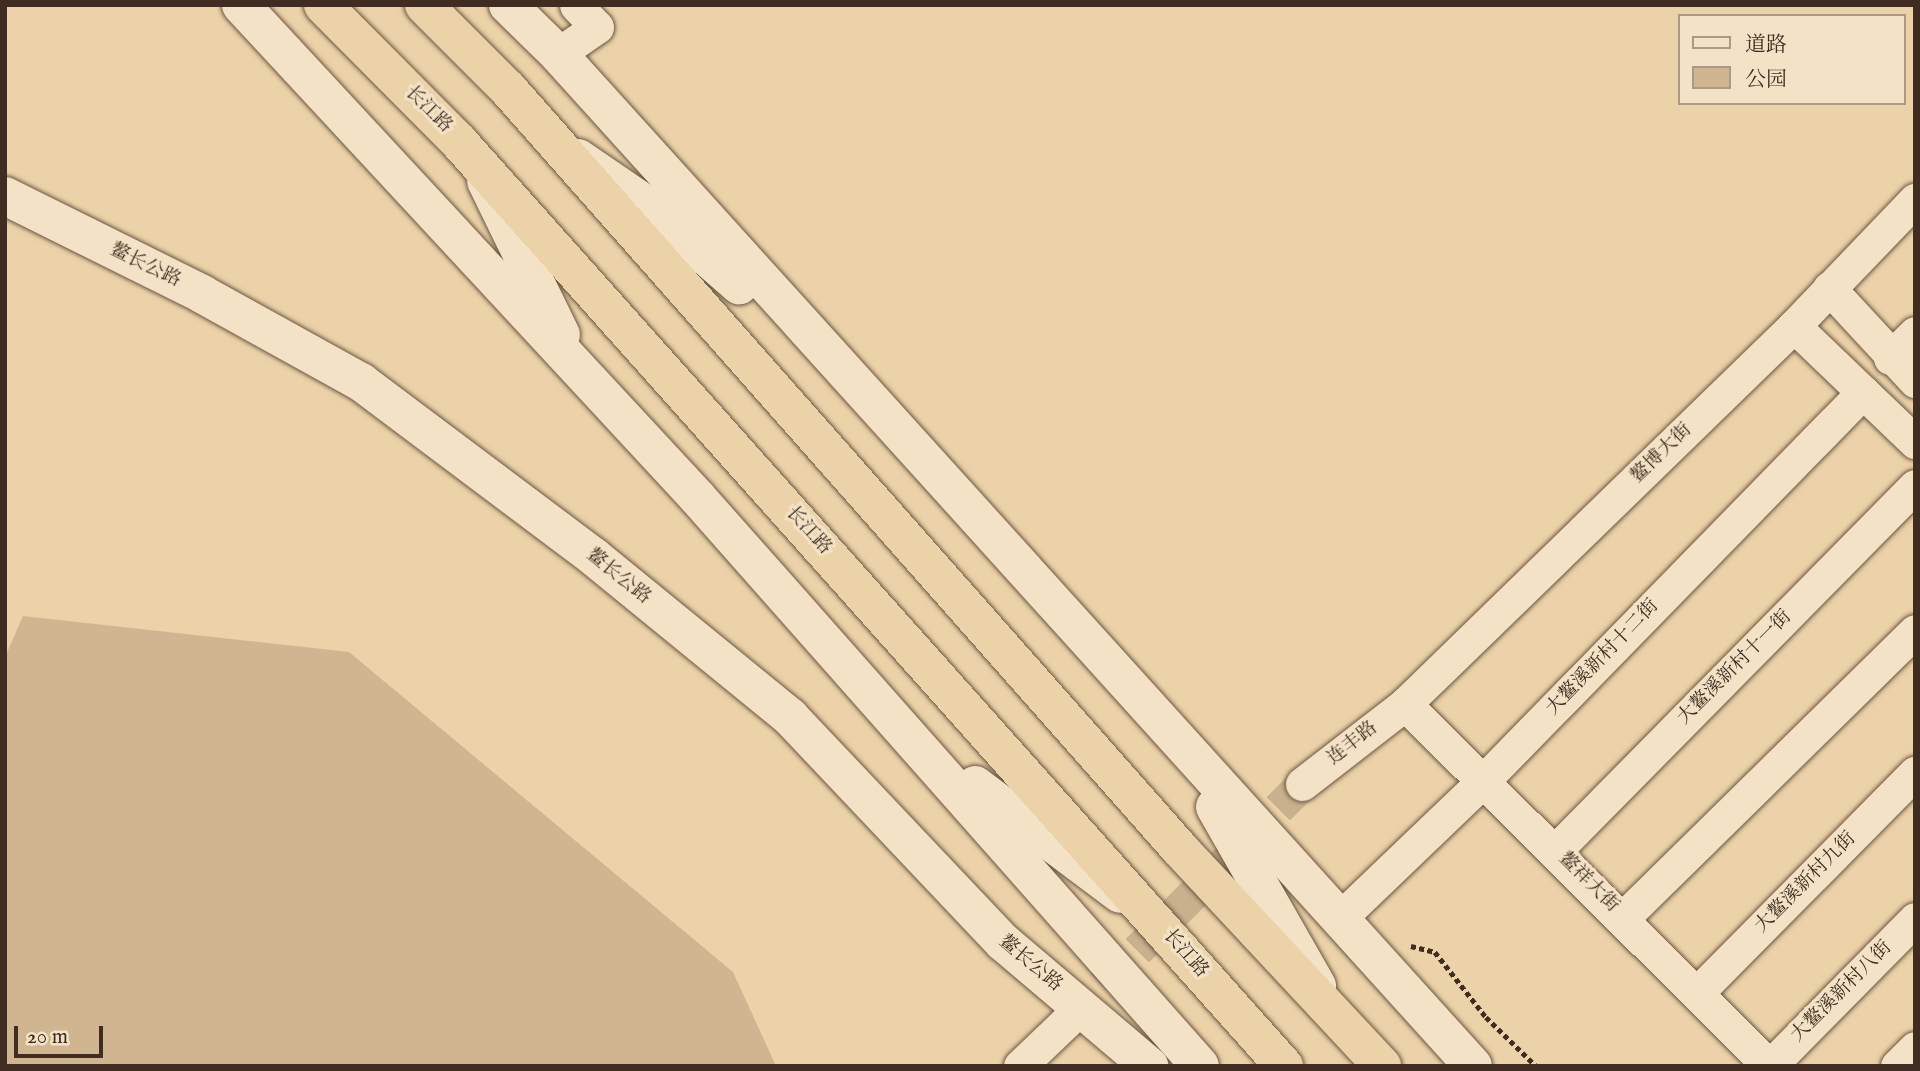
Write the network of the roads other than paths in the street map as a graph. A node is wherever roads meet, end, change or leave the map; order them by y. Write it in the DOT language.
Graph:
graph roads {
  1 [pos="241,5"];
  2 [pos="323,5"];
  3 [pos="424,5"];
  4 [pos="508,5"];
  5 [pos="576,5"];
  6 [pos="558,54"];
  7 [pos="557,144"];
  8 [pos="476,161"];
  9 [pos="5,197"];
  10 [pos="1915,200"];
  11 [pos="1829,288"];
  12 [pos="1794,326"];
  13 [pos="1915,333"];
  14 [pos="827,353"];
  15 [pos="1890,358"];
  16 [pos="577,368"];
  17 [pos="1915,381"];
  18 [pos="1863,393"];
  19 [pos="1915,442"];
  20 [pos="1915,486"];
  21 [pos="1915,631"];
  22 [pos="1405,704"];
  23 [pos="908,736"];
  24 [pos="1188,754"];
  25 [pos="1915,773"];
  26 [pos="1485,779"];
  27 [pos="1302,784"];
  28 [pos="1556,850"];
  29 [pos="1153,917"];
  30 [pos="1623,918"];
  31 [pos="1915,919"];
  32 [pos="1338,920"];
  33 [pos="1697,993"];
  34 [pos="1067,1021"];
  35 [pos="1336,1021"];
  36 [pos="1915,1048"];
  37 [pos="1020,1066"];
  38 [pos="1149,1066"];
  39 [pos="1200,1066"];
  40 [pos="1284,1066"];
  41 [pos="1382,1066"];
  42 [pos="1473,1066"];
  43 [pos="1769,1066"];
  44 [pos="1897,1066"];
  1 -- 16 [label="main road"];
  2 -- 8 [label="highway, 长江路"];
  3 -- 7 [label="highway"];
  4 -- 6 [label="main road"];
  5 -- 6 [label="street"];
  6 -- 14 [label="main road"];
  7 -- 14 [label="main road"];
  7 -- 35 [label="highway"];
  8 -- 16 [label="main road"];
  8 -- 29 [label="highway, 长江路"];
  9 -- 38 [label="main road, 鳌长公路"];
  10 -- 11 [label="street, 鳌博大街"];
  11 -- 12 [label="street, 鳌博大街"];
  11 -- 15 [label="street"];
  12 -- 18 [label="street"];
  12 -- 22 [label="street, 鳌博大街"];
  13 -- 15 [label="street"];
  14 -- 24 [label="main road"];
  15 -- 17 [label="street"];
  16 -- 23 [label="main road"];
  18 -- 19 [label="street"];
  18 -- 26 [label="street, 大鳌溪新村十二街"];
  20 -- 28 [label="street, 大鳌溪新村十一街"];
  21 -- 30 [label="street"];
  22 -- 26 [label="street, 鳌祥大街"];
  22 -- 27 [label="street, 连丰路"];
  23 -- 29 [label="main road"];
  23 -- 39 [label="main road"];
  24 -- 32 [label="main road"];
  24 -- 35 [label="main road"];
  25 -- 33 [label="street, 大鳌溪新村九街"];
  26 -- 28 [label="street, 鳌祥大街"];
  26 -- 32 [label="street, 大鳌溪新村十二街"];
  28 -- 30 [label="street, 鳌祥大街"];
  29 -- 40 [label="highway, 长江路"];
  30 -- 33 [label="street, 鳌祥大街"];
  31 -- 43 [label="street, 大鳌溪新村八街"];
  32 -- 42 [label="main road"];
  33 -- 43 [label="street, 鳌祥大街"];
  34 -- 37 [label="street"];
  35 -- 41 [label="highway"];
  36 -- 44 [label="street"];
}
